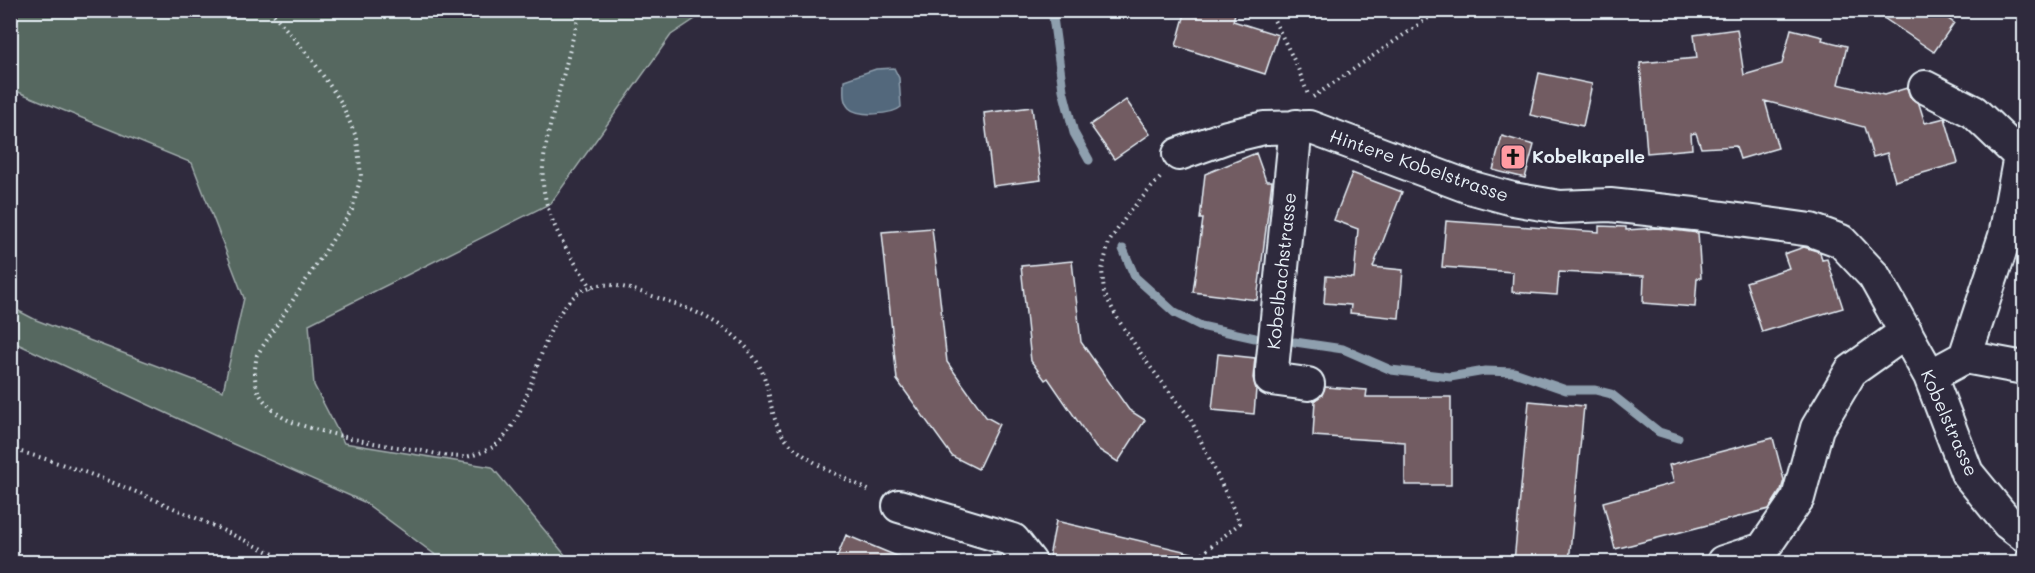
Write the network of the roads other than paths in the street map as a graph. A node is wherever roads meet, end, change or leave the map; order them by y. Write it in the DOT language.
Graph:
graph roads {
  1 [pos="1925,87"];
  2 [pos="1296,126"];
  3 [pos="1179,154"];
  4 [pos="1841,241"];
  5 [pos="1906,332"];
  6 [pos="1965,357"];
  7 [pos="2025,368"];
  8 [pos="1930,376"];
  9 [pos="1308,384"];
  10 [pos="899,506"];
  11 [pos="2025,535"];
  12 [pos="1030,562"];
  13 [pos="1723,562"];
  1 -- 6 [label="street"];
  2 -- 3 [label="street, Hintere Kobelstrasse"];
  2 -- 4 [label="street, Hintere Kobelstrasse"];
  2 -- 9 [label="street, Kobelbachstrasse"];
  4 -- 5 [label="street, Kobelstrasse"];
  5 -- 8 [label="street, Kobelstrasse"];
  5 -- 13 [label="street"];
  6 -- 7 [label="street"];
  6 -- 8 [label="street"];
  8 -- 11 [label="street, Kobelstrasse"];
  10 -- 12 [label="street"];
}
